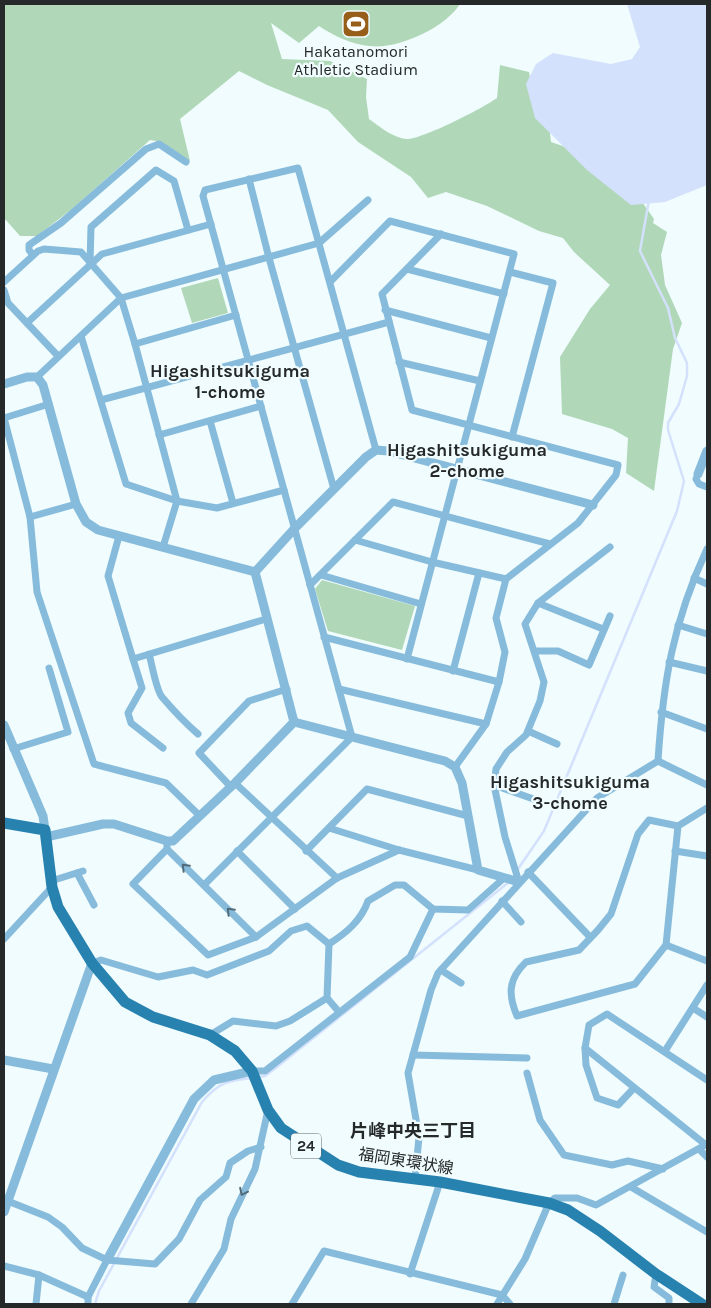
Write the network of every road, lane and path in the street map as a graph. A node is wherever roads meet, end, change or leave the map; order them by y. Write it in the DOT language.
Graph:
graph roads {
  1 [pos="186,162"];
  2 [pos="249,179"];
  3 [pos="368,200"];
  4 [pos="211,224"];
  5 [pos="188,230"];
  6 [pos="441,234"];
  7 [pos="319,243"];
  8 [pos="33,255"];
  9 [pos="269,258"];
  10 [pos="90,263"];
  11 [pos="407,269"];
  12 [pos="224,270"];
  13 [pos="510,272"];
  14 [pos="4,282"];
  15 [pos="330,282"];
  16 [pos="4,290"];
  17 [pos="504,294"];
  18 [pos="121,298"];
  19 [pos="385,310"];
  20 [pos="236,315"];
  21 [pos="389,322"];
  22 [pos="27,323"];
  23 [pos="343,334"];
  24 [pos="81,336"];
  25 [pos="491,338"];
  26 [pos="135,344"];
  27 [pos="294,348"];
  28 [pos="58,356"];
  29 [pos="248,360"];
  30 [pos="399,362"];
  31 [pos="37,378"];
  32 [pos="480,381"];
  33 [pos="4,384"];
  34 [pos="146,388"];
  35 [pos="101,400"];
  36 [pos="49,404"];
  37 [pos="261,406"];
  38 [pos="210,421"];
  39 [pos="467,426"];
  40 [pos="159,435"];
  41 [pos="512,437"];
  42 [pos="376,450"];
  43 [pos="707,451"];
  44 [pos="456,469"];
  45 [pos="698,474"];
  46 [pos="707,487"];
  47 [pos="334,489"];
  48 [pos="284,490"];
  49 [pos="177,501"];
  50 [pos="76,504"];
  51 [pos="233,504"];
  52 [pos="593,505"];
  53 [pos="443,516"];
  54 [pos="30,517"];
  55 [pos="294,528"];
  56 [pos="119,536"];
  57 [pos="355,540"];
  58 [pos="550,544"];
  59 [pos="163,547"];
  60 [pos="610,547"];
  61 [pos="707,549"];
  62 [pos="432,562"];
  63 [pos="255,572"];
  64 [pos="478,573"];
  65 [pos="321,575"];
  66 [pos="694,578"];
  67 [pos="506,579"];
  68 [pos="707,584"];
  69 [pos="310,585"];
  70 [pos="538,603"];
  71 [pos="421,604"];
  72 [pos="610,616"];
  73 [pos="266,619"];
  74 [pos="678,625"];
  75 [pos="604,629"];
  76 [pos="707,634"];
  77 [pos="324,637"];
  78 [pos="534,651"];
  79 [pos="149,654"];
  80 [pos="133,659"];
  81 [pos="407,659"];
  82 [pos="668,662"];
  83 [pos="49,668"];
  84 [pos="453,671"];
  85 [pos="707,671"];
  86 [pos="499,682"];
  87 [pos="286,689"];
  88 [pos="339,689"];
  89 [pos="661,712"];
  90 [pos="294,722"];
  91 [pos="486,724"];
  92 [pos="4,725"];
  93 [pos="707,729"];
  94 [pos="528,731"];
  95 [pos="198,734"];
  96 [pos="352,737"];
  97 [pos="557,744"];
  98 [pos="163,748"];
  99 [pos="14,749"];
  100 [pos="658,761"];
  101 [pos="455,766"];
  102 [pos="233,785"];
  103 [pos="494,785"];
  104 [pos="707,785"];
  105 [pos="539,801"];
  106 [pos="707,808"];
  107 [pos="200,816"];
  108 [pos="468,816"];
  109 [pos="270,817"];
  110 [pos="4,822"];
  111 [pos="678,826"];
  112 [pos="329,828"];
  113 [pos="46,834"];
  114 [pos="167,845"];
  115 [pos="399,850"];
  116 [pos="237,851"];
  117 [pos="306,851"];
  118 [pos="675,851"];
  119 [pos="707,856"];
  120 [pos="478,870"];
  121 [pos="528,872"];
  122 [pos="337,878"];
  123 [pos="504,878"];
  124 [pos="519,882"];
  125 [pos="52,884"];
  126 [pos="204,885"];
  127 [pos="502,901"];
  128 [pos="94,905"];
  129 [pos="295,909"];
  130 [pos="433,909"];
  131 [pos="522,922"];
  132 [pos="256,937"];
  133 [pos="590,937"];
  134 [pos="4,939"];
  135 [pos="329,944"];
  136 [pos="666,946"];
  137 [pos="707,961"];
  138 [pos="92,963"];
  139 [pos="440,970"];
  140 [pos="461,984"];
  141 [pos="707,985"];
  142 [pos="327,998"];
  143 [pos="694,1008"];
  144 [pos="339,1012"];
  145 [pos="707,1017"];
  146 [pos="210,1036"];
  147 [pos="585,1048"];
  148 [pos="665,1051"];
  149 [pos="413,1054"];
  150 [pos="527,1058"];
  151 [pos="4,1060"];
  152 [pos="53,1069"];
  153 [pos="252,1071"];
  154 [pos="527,1073"];
  155 [pos="707,1080"];
  156 [pos="634,1088"];
  157 [pos="268,1110"];
  158 [pos="704,1146"];
  159 [pos="261,1147"];
  160 [pos="707,1157"];
  161 [pos="663,1169"];
  162 [pos="415,1179"];
  163 [pos="440,1182"];
  164 [pos="630,1186"];
  165 [pos="6,1201"];
  166 [pos="549,1203"];
  167 [pos="4,1212"];
  168 [pos="707,1232"];
  169 [pos="107,1260"];
  170 [pos="4,1266"];
  171 [pos="410,1274"];
  172 [pos="656,1274"];
  173 [pos="40,1275"];
  174 [pos="623,1275"];
  175 [pos="502,1295"];
  176 [pos="88,1301"];
  177 [pos="36,1304"];
  178 [pos="192,1304"];
  179 [pos="292,1304"];
  180 [pos="497,1304"];
  181 [pos="510,1304"];
  182 [pos="614,1304"];
  183 [pos="669,1304"];
  184 [pos="702,1304"];
  1 -- 8 [label="street"];
  2 -- 4 [label="street"];
  2 -- 7 [label="street"];
  2 -- 9 [label="street"];
  3 -- 7 [label="street"];
  4 -- 5 [label="street"];
  4 -- 12 [label="street"];
  5 -- 10 [label="street"];
  5 -- 10 [label="street"];
  6 -- 11 [label="street"];
  6 -- 13 [label="street"];
  6 -- 15 [label="street"];
  7 -- 9 [label="street"];
  7 -- 15 [label="street"];
  8 -- 10 [label="street"];
  8 -- 14 [label="street"];
  9 -- 12 [label="street"];
  9 -- 27 [label="street"];
  10 -- 18 [label="street"];
  10 -- 22 [label="street"];
  11 -- 17 [label="street"];
  11 -- 19 [label="street"];
  12 -- 18 [label="street"];
  12 -- 20 [label="street"];
  13 -- 17 [label="street"];
  13 -- 41 [label="street"];
  15 -- 23 [label="street"];
  16 -- 22 [label="street"];
  17 -- 25 [label="street"];
  18 -- 24 [label="street"];
  18 -- 26 [label="street"];
  19 -- 21 [label="street"];
  19 -- 25 [label="street"];
  20 -- 26 [label="street"];
  20 -- 29 [label="street"];
  21 -- 23 [label="street"];
  21 -- 30 [label="street"];
  22 -- 28 [label="street"];
  23 -- 27 [label="street"];
  23 -- 42 [label="street"];
  24 -- 28 [label="street"];
  24 -- 35 [label="street"];
  25 -- 32 [label="street"];
  26 -- 34 [label="street"];
  27 -- 29 [label="street"];
  27 -- 47 [label="street"];
  28 -- 31 [label="street"];
  29 -- 34 [label="street"];
  29 -- 37 [label="street"];
  30 -- 32 [label="street"];
  30 -- 39 [label="street"];
  31 -- 33 [label="street"];
  31 -- 36 [label="street"];
  32 -- 39 [label="street"];
  34 -- 35 [label="street"];
  34 -- 40 [label="street"];
  35 -- 49 [label="street"];
  36 -- 50 [label="street"];
  36 -- 54 [label="street"];
  37 -- 38 [label="street"];
  37 -- 48 [label="street"];
  38 -- 40 [label="street"];
  38 -- 51 [label="street"];
  39 -- 41 [label="street"];
  39 -- 44 [label="street"];
  40 -- 49 [label="street"];
  41 -- 52 [label="street"];
  42 -- 44 [label="street"];
  42 -- 47 [label="street"];
  43 -- 45 [label="street"];
  44 -- 52 [label="street"];
  44 -- 53 [label="street"];
  45 -- 46 [label="street"];
  47 -- 55 [label="street"];
  48 -- 51 [label="street"];
  48 -- 55 [label="street"];
  49 -- 51 [label="street"];
  49 -- 59 [label="street"];
  50 -- 54 [label="street"];
  50 -- 56 [label="street"];
  52 -- 58 [label="street"];
  53 -- 57 [label="street"];
  53 -- 58 [label="street"];
  53 -- 62 [label="street"];
  54 -- 107 [label="street"];
  55 -- 63 [label="street"];
  55 -- 69 [label="street"];
  56 -- 59 [label="street"];
  56 -- 80 [label="street"];
  57 -- 62 [label="street"];
  57 -- 65 [label="street"];
  58 -- 67 [label="street"];
  59 -- 63 [label="street"];
  60 -- 70 [label="street"];
  61 -- 66 [label="street"];
  62 -- 64 [label="street"];
  62 -- 71 [label="street"];
  63 -- 73 [label="street"];
  64 -- 67 [label="street"];
  64 -- 84 [label="street"];
  65 -- 69 [label="street"];
  65 -- 71 [label="street"];
  66 -- 68 [label="street"];
  66 -- 74 [label="street"];
  67 -- 86 [label="street"];
  69 -- 77 [label="street"];
  70 -- 75 [label="street"];
  70 -- 78 [label="street"];
  71 -- 81 [label="street"];
  72 -- 75 [label="street"];
  73 -- 79 [label="street"];
  73 -- 87 [label="street"];
  74 -- 76 [label="street"];
  74 -- 82 [label="street"];
  75 -- 78 [label="street"];
  77 -- 81 [label="street"];
  77 -- 88 [label="street"];
  78 -- 94 [label="street"];
  79 -- 80 [label="street"];
  79 -- 95 [label="street"];
  80 -- 98 [label="street"];
  81 -- 84 [label="street"];
  82 -- 85 [label="street"];
  82 -- 89 [label="street"];
  83 -- 99 [label="street"];
  84 -- 86 [label="street"];
  86 -- 91 [label="street"];
  87 -- 90 [label="street"];
  87 -- 102 [label="street"];
  88 -- 91 [label="street"];
  88 -- 96 [label="street"];
  89 -- 93 [label="street"];
  89 -- 100 [label="street"];
  90 -- 96 [label="street"];
  90 -- 102 [label="street"];
  91 -- 101 [label="street"];
  92 -- 99 [label="street"];
  94 -- 97 [label="street"];
  94 -- 103 [label="street"];
  96 -- 101 [label="street"];
  96 -- 109 [label="street"];
  99 -- 113 [label="street"];
  100 -- 104 [label="street"];
  100 -- 121 [label="street"];
  101 -- 108 [label="street"];
  102 -- 107 [label="street"];
  102 -- 109 [label="street"];
  103 -- 105 [label="street"];
  103 -- 124 [label="street"];
  106 -- 111 [label="street"];
  107 -- 114 [label="street"];
  108 -- 112 [label="street"];
  108 -- 120 [label="street"];
  109 -- 116 [label="street"];
  109 -- 117 [label="street"];
  110 -- 113 [label="main road"];
  111 -- 118 [label="street"];
  111 -- 133 [label="street"];
  112 -- 115 [label="street"];
  112 -- 117 [label="street"];
  113 -- 114 [label="street"];
  113 -- 125 [label="main road, 福岡東環状線 / 24"];
  126 -- 114 [label="street, one-way"];
  114 -- 132 [label="street"];
  115 -- 120 [label="street"];
  115 -- 122 [label="street"];
  116 -- 126 [label="street"];
  116 -- 129 [label="street"];
  117 -- 122 [label="street"];
  118 -- 119 [label="street"];
  118 -- 136 [label="street"];
  120 -- 123 [label="street"];
  121 -- 124 [label="street"];
  121 -- 133 [label="street"];
  122 -- 129 [label="street"];
  123 -- 124 [label="street"];
  123 -- 130 [label="street"];
  124 -- 127 [label="street"];
  125 -- 128 [label="street"];
  125 -- 134 [label="street"];
  125 -- 138 [label="main road, 福岡東環状線 / 24"];
  132 -- 126 [label="street, one-way"];
  127 -- 131 [label="street"];
  127 -- 139 [label="street"];
  129 -- 132 [label="street"];
  130 -- 135 [label="street"];
  130 -- 144 [label="street"];
  133 -- 136 [label="street"];
  135 -- 138 [label="street"];
  135 -- 142 [label="street"];
  136 -- 137 [label="street"];
  138 -- 146 [label="main road, 福岡東環状線 / 24"];
  138 -- 152 [label="street"];
  139 -- 140 [label="street"];
  139 -- 149 [label="street"];
  141 -- 143 [label="street"];
  142 -- 144 [label="street"];
  142 -- 146 [label="street"];
  143 -- 145 [label="street"];
  143 -- 148 [label="street"];
  144 -- 153 [label="street"];
  146 -- 153 [label="main road, 福岡東環状線 / 24"];
  147 -- 148 [label="street"];
  147 -- 156 [label="street"];
  147 -- 156 [label="street"];
  148 -- 155 [label="street"];
  149 -- 150 [label="street"];
  149 -- 162 [label="street"];
  151 -- 152 [label="street"];
  152 -- 165 [label="street"];
  153 -- 157 [label="main road, 福岡東環状線 / 24"];
  153 -- 169 [label="street"];
  154 -- 161 [label="street"];
  156 -- 158 [label="street"];
  157 -- 159 [label="street"];
  157 -- 162 [label="main road, 福岡東環状線 / 24"];
  158 -- 160 [label="street"];
  158 -- 161 [label="street"];
  159 -- 169 [label="street"];
  159 -- 178 [label="street, one-way"];
  161 -- 164 [label="street"];
  162 -- 163 [label="main road, 福岡東環状線 / 24"];
  163 -- 166 [label="main road, 福岡東環状線 / 24"];
  163 -- 171 [label="street"];
  164 -- 166 [label="street"];
  164 -- 168 [label="street"];
  165 -- 167 [label="street"];
  165 -- 169 [label="street"];
  166 -- 172 [label="main road, 福岡東環状線 / 24"];
  166 -- 175 [label="street"];
  169 -- 176 [label="street"];
  170 -- 173 [label="street"];
  171 -- 175 [label="street"];
  171 -- 179 [label="street"];
  172 -- 183 [label="street"];
  172 -- 184 [label="main road, 福岡東環状線 / 24"];
  173 -- 176 [label="street"];
  173 -- 177 [label="street"];
  174 -- 182 [label="street"];
  175 -- 180 [label="street"];
  175 -- 181 [label="street"];
}
